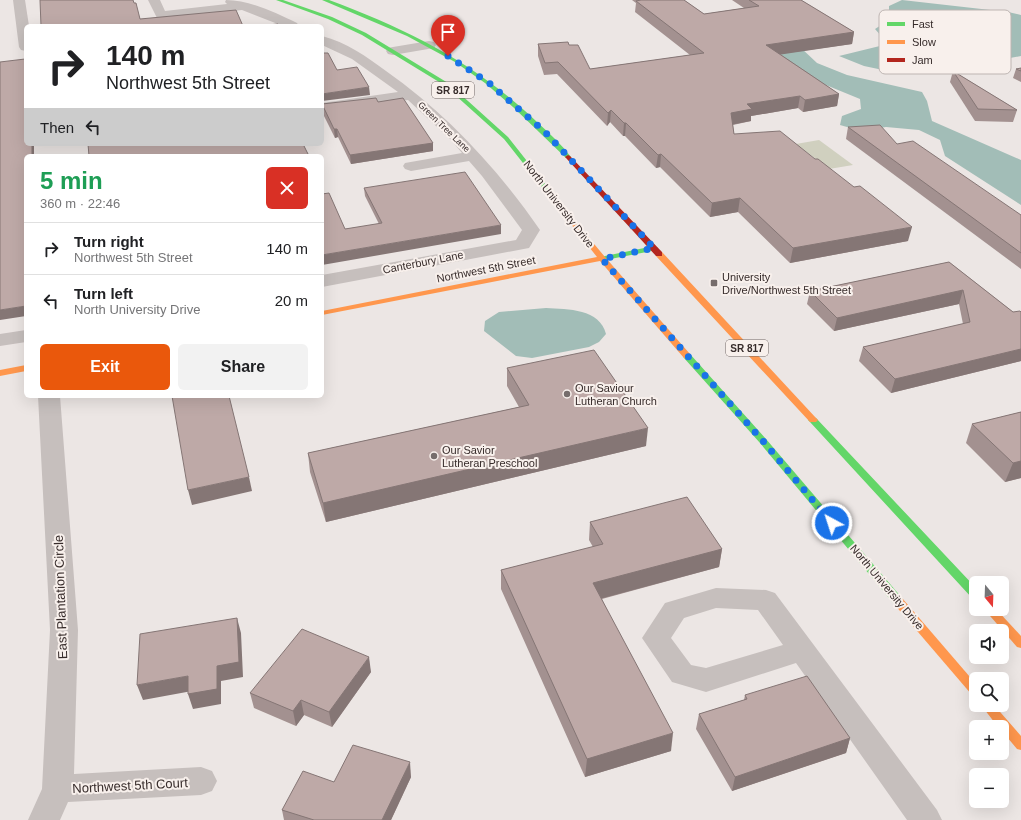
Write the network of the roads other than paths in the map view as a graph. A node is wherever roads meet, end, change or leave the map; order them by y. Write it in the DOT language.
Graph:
graph roads {
  1 [pos="19,0"];
  2 [pos="154,0"];
  3 [pos="226,0"];
  4 [pos="278,0"];
  5 [pos="324,0"];
  6 [pos="244,6"];
  7 [pos="289,24"];
  8 [pos="24,34"];
  9 [pos="416,39"];
  10 [pos="326,44"];
  11 [pos="429,45"];
  12 [pos="393,51"];
  13 [pos="411,95"];
  14 [pos="324,107"];
  15 [pos="473,156"];
  16 [pos="411,166"];
  17 [pos="523,244"];
  18 [pos="654,248"];
  19 [pos="602,259"];
  20 [pos="324,281"];
  21 [pos="324,313"];
  22 [pos="24,336"];
  23 [pos="0,340"];
  24 [pos="24,368"];
  25 [pos="0,373"];
  26 [pos="49,398"];
  27 [pos="969,587"];
  28 [pos="995,616"];
  29 [pos="1021,644"];
  30 [pos="803,650"];
  31 [pos="969,684"];
  32 [pos="993,712"];
  33 [pos="1021,745"];
  34 [pos="201,781"];
  35 [pos="58,789"];
  36 [pos="44,820"];
  37 [pos="926,820"];
  1 -- 8 [label="street"];
  2 -- 6 [label="street"];
  3 -- 6 [label="street"];
  4 -- 12 [label="main road, North University Drive / SR 817"];
  5 -- 9 [label="main road, SR 817"];
  6 -- 7 [label="street"];
  9 -- 11 [label="main road, SR 817"];
  9 -- 12 [label="street"];
  10 -- 13 [label="street, Green Tree Lane"];
  11 -- 12 [label="street"];
  11 -- 18 [label="main road, SR 817"];
  12 -- 19 [label="main road, North University Drive / SR 817"];
  13 -- 14 [label="street"];
  13 -- 15 [label="street, Green Tree Lane"];
  15 -- 16 [label="street"];
  15 -- 17 [label="street, Green Tree Lane"];
  17 -- 20 [label="street, Canterbury Lane"];
  18 -- 19 [label="main road, Northwest 5th Street"];
  18 -- 27 [label="main road, SR 817"];
  19 -- 21 [label="main road, Northwest 5th Street"];
  19 -- 31 [label="main road, North University Drive / SR 817"];
  22 -- 23 [label="street"];
  24 -- 25 [label="main road"];
  26 -- 35 [label="street, East Plantation Circle"];
  28 -- 29 [label="main road"];
  30 -- 30 [label="street"];
  30 -- 37 [label="street"];
  32 -- 33 [label="main road"];
  34 -- 35 [label="street, Northwest 5th Court"];
  35 -- 36 [label="street, East Plantation Circle"];
}
